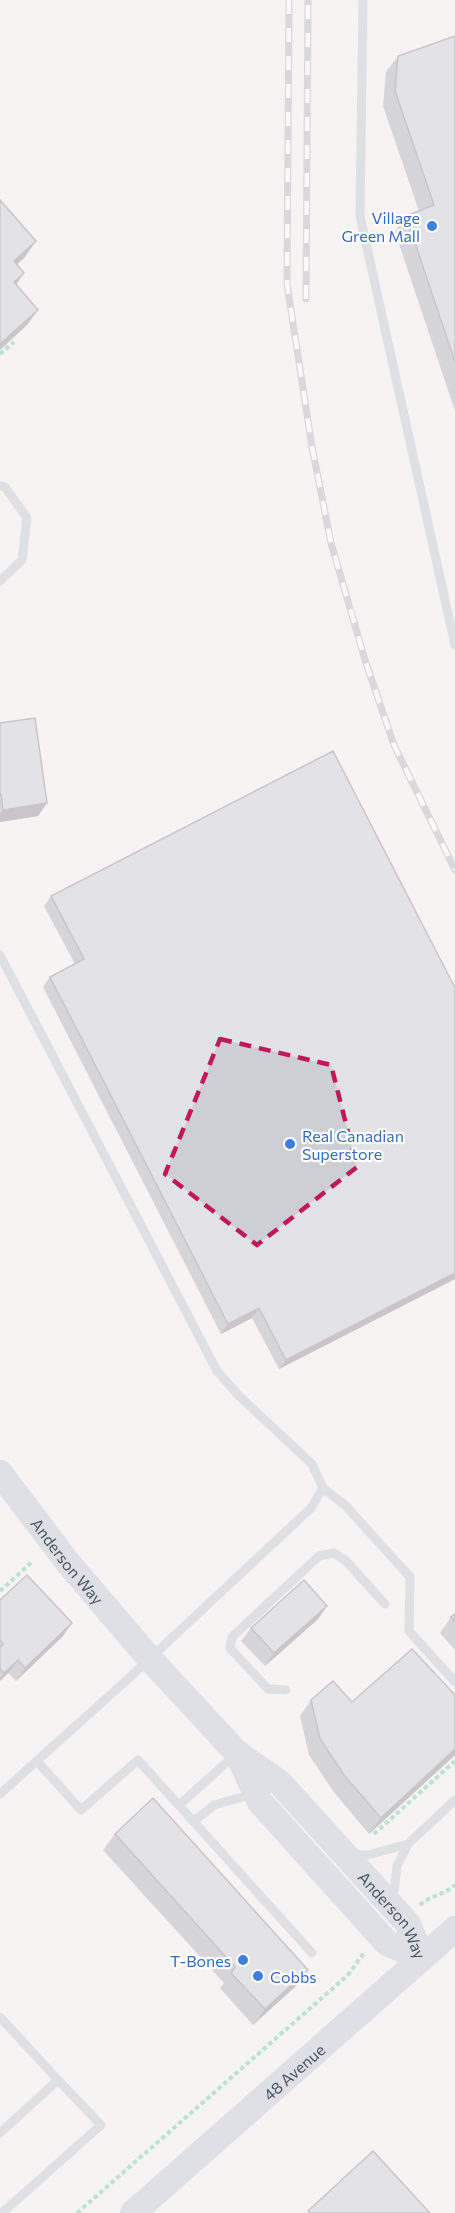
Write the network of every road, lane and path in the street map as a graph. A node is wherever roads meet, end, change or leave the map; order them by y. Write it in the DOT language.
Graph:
graph roads {
  1 [pos="363,0"];
  2 [pos="14,342"];
  3 [pos="0,354"];
  4 [pos="0,486"];
  5 [pos="0,581"];
  6 [pos="455,645"];
  7 [pos="0,955"];
  8 [pos="0,1473"];
  9 [pos="323,1488"];
  10 [pos="32,1562"];
  11 [pos="0,1591"];
  12 [pos="386,1604"];
  13 [pos="150,1659"];
  14 [pos="455,1682"];
  15 [pos="286,1690"];
  16 [pos="237,1753"];
  17 [pos="37,1761"];
  18 [pos="455,1761"];
  19 [pos="0,1794"];
  20 [pos="256,1794"];
  21 [pos="455,1800"];
  22 [pos="179,1805"];
  23 [pos="194,1821"];
  24 [pos="374,1834"];
  25 [pos="408,1844"];
  26 [pos="345,1855"];
  27 [pos="455,1885"];
  28 [pos="428,1898"];
  29 [pos="393,1906"];
  30 [pos="455,1929"];
  31 [pos="312,1953"];
  32 [pos="358,1958"];
  33 [pos="422,1958"];
  34 [pos="0,2017"];
  35 [pos="58,2080"];
  36 [pos="0,2133"];
  37 [pos="2,2213"];
  38 [pos="77,2213"];
  39 [pos="133,2213"];
  1 -- 6 [label="lane"];
  2 -- 3 [label="path"];
  4 -- 5 [label="lane"];
  7 -- 9 [label="lane"];
  8 -- 13 [label="street, Anderson Way"];
  9 -- 13 [label="lane"];
  9 -- 14 [label="lane"];
  10 -- 11 [label="path"];
  12 -- 15 [label="lane"];
  13 -- 16 [label="street, Anderson Way"];
  13 -- 17 [label="lane"];
  16 -- 20 [label="street, Anderson Way"];
  16 -- 22 [label="lane"];
  16 -- 26 [label="street, Anderson Way"];
  17 -- 19 [label="lane"];
  17 -- 22 [label="lane"];
  18 -- 24 [label="path"];
  20 -- 23 [label="lane"];
  20 -- 33 [label="street, Anderson Way"];
  21 -- 25 [label="lane"];
  22 -- 23 [label="lane"];
  23 -- 31 [label="lane"];
  25 -- 26 [label="lane"];
  25 -- 29 [label="lane"];
  26 -- 29 [label="street, Anderson Way"];
  27 -- 28 [label="path"];
  29 -- 33 [label="street, Anderson Way"];
  30 -- 33 [label="street, 48 Avenue"];
  32 -- 38 [label="path"];
  33 -- 39 [label="street, 48 Avenue"];
  34 -- 35 [label="lane"];
  35 -- 36 [label="lane"];
  35 -- 37 [label="lane"];
}
